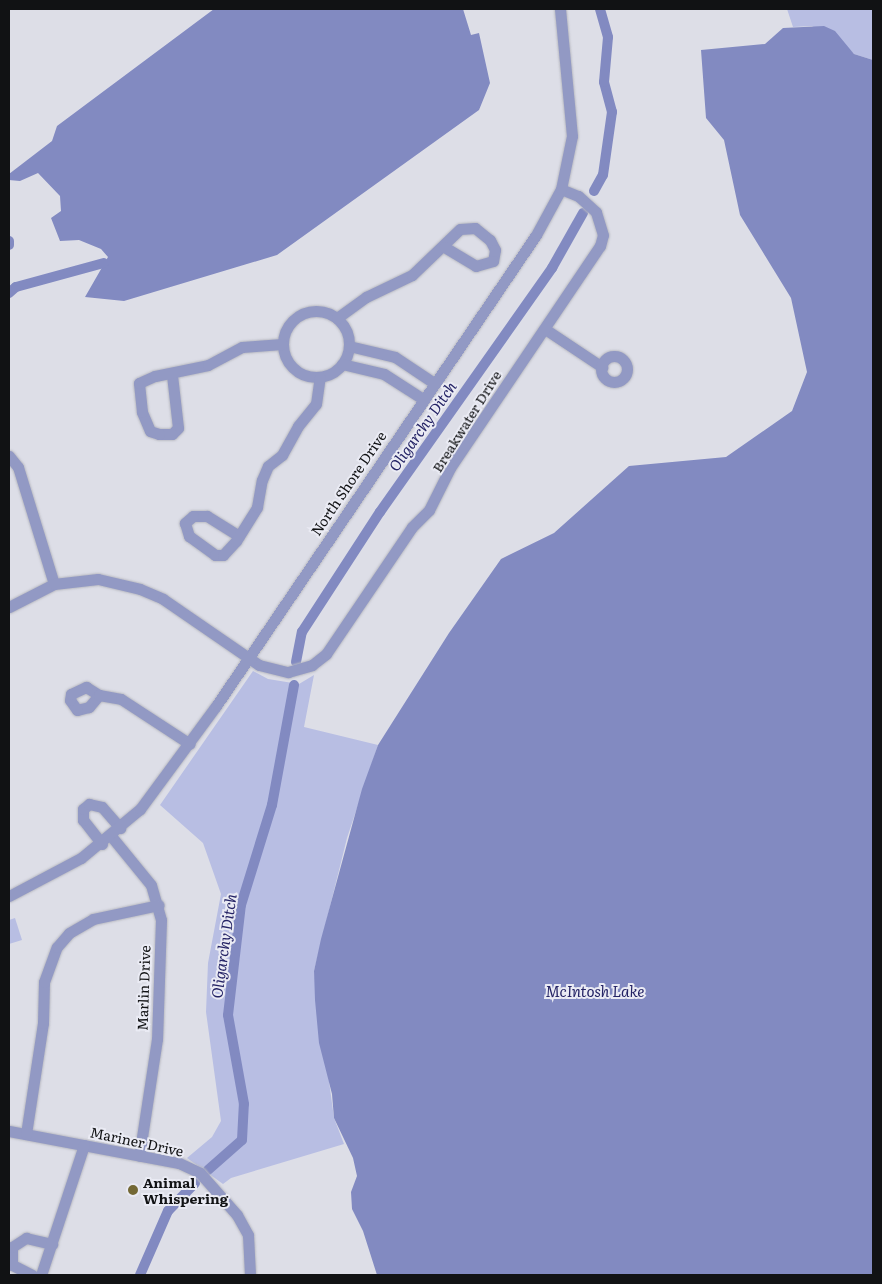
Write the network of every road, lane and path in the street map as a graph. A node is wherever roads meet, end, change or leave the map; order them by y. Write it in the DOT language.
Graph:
graph roads {
  1 [pos="560,9"];
  2 [pos="561,189"];
  3 [pos="444,247"];
  4 [pos="337,318"];
  5 [pos="545,329"];
  6 [pos="282,344"];
  7 [pos="349,346"];
  8 [pos="342,364"];
  9 [pos="602,367"];
  10 [pos="172,376"];
  11 [pos="320,377"];
  12 [pos="434,382"];
  13 [pos="423,399"];
  14 [pos="9,456"];
  15 [pos="239,536"];
  16 [pos="54,584"];
  17 [pos="9,607"];
  18 [pos="248,658"];
  19 [pos="99,695"];
  20 [pos="190,744"];
  21 [pos="116,832"];
  22 [pos="102,844"];
  23 [pos="9,896"];
  24 [pos="159,905"];
  25 [pos="9,1131"];
  26 [pos="26,1134"];
  27 [pos="84,1144"];
  28 [pos="139,1156"];
  29 [pos="52,1244"];
  30 [pos="32,1275"];
  31 [pos="41,1275"];
  32 [pos="250,1275"];
  1 -- 2 [label="street, North Shore Drive"];
  2 -- 5 [label="street, Breakwater Drive"];
  2 -- 12 [label="street, North Shore Drive"];
  3 -- 4 [label="street"];
  4 -- 6 [label="street"];
  4 -- 7 [label="street"];
  5 -- 9 [label="street"];
  5 -- 18 [label="street, Breakwater Drive"];
  6 -- 10 [label="street"];
  6 -- 11 [label="street"];
  7 -- 8 [label="street"];
  7 -- 12 [label="street"];
  8 -- 11 [label="street"];
  8 -- 13 [label="street"];
  10 -- 10 [label="street"];
  11 -- 15 [label="street"];
  12 -- 13 [label="street, North Shore Drive"];
  13 -- 18 [label="street, North Shore Drive"];
  14 -- 16 [label="street"];
  15 -- 15 [label="street"];
  16 -- 17 [label="street"];
  16 -- 18 [label="street, Breakwater Drive"];
  18 -- 20 [label="street, North Shore Drive"];
  19 -- 20 [label="street"];
  20 -- 21 [label="street, North Shore Drive"];
  21 -- 22 [label="street, North Shore Drive"];
  21 -- 22 [label="street, Marlin Drive"];
  21 -- 24 [label="street, Marlin Drive"];
  22 -- 23 [label="street, North Shore Drive"];
  24 -- 26 [label="street"];
  24 -- 28 [label="street, Marlin Drive"];
  25 -- 26 [label="street, Mariner Drive"];
  26 -- 27 [label="street, Mariner Drive"];
  27 -- 28 [label="street, Mariner Drive"];
  27 -- 29 [label="street"];
  28 -- 32 [label="street, Mariner Drive"];
  29 -- 30 [label="street"];
  29 -- 31 [label="street"];
}
